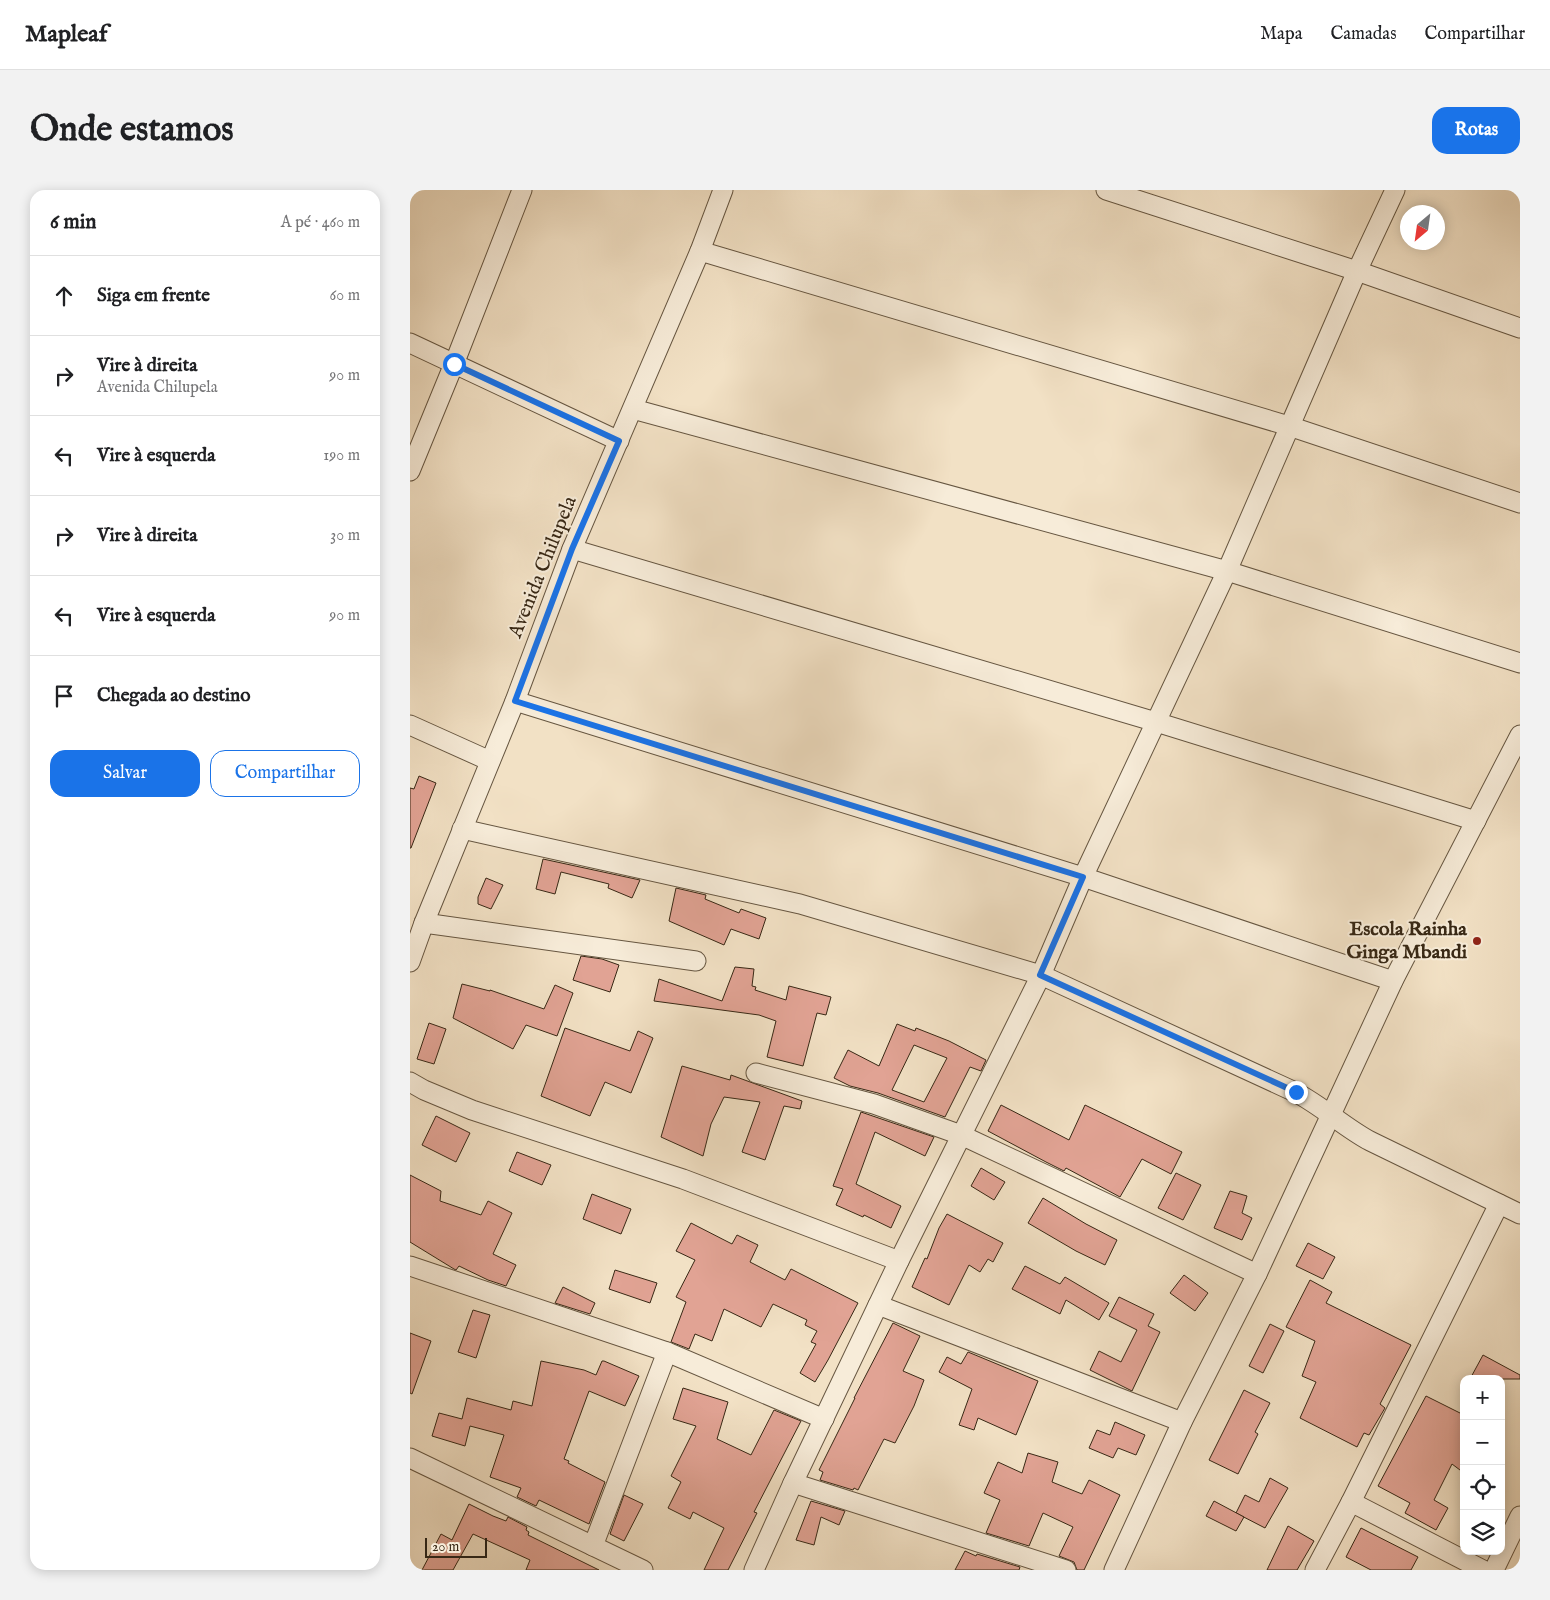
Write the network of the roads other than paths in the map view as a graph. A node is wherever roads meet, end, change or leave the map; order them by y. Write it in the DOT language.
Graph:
graph roads {
  1 [pos="522,190"];
  2 [pos="723,190"];
  3 [pos="1106,190"];
  4 [pos="1395,190"];
  5 [pos="700,251"];
  6 [pos="1357,271"];
  7 [pos="1520,328"];
  8 [pos="410,343"];
  9 [pos="454,364"];
  10 [pos="633,409"];
  11 [pos="1289,426"];
  12 [pos="619,441"];
  13 [pos="410,471"];
  14 [pos="1520,503"];
  15 [pos="572,549"];
  16 [pos="1227,571"];
  17 [pos="1520,663"];
  18 [pos="515,701"];
  19 [pos="1156,722"];
  20 [pos="410,725"];
  21 [pos="1520,735"];
  22 [pos="490,761"];
  23 [pos="1476,821"];
  24 [pos="462,829"];
  25 [pos="1083,877"];
  26 [pos="424,923"];
  27 [pos="696,961"];
  28 [pos="410,962"];
  29 [pos="1040,975"];
  30 [pos="1393,981"];
  31 [pos="756,1073"];
  32 [pos="410,1082"];
  33 [pos="1332,1116"];
  34 [pos="961,1135"];
  35 [pos="1499,1204"];
  36 [pos="1520,1214"];
  37 [pos="899,1261"];
  38 [pos="410,1266"];
  39 [pos="1257,1274"];
  40 [pos="878,1305"];
  41 [pos="667,1352"];
  42 [pos="824,1419"];
  43 [pos="1182,1422"];
  44 [pos="410,1458"];
  45 [pos="793,1483"];
  46 [pos="1351,1502"];
  47 [pos="1520,1516"];
  48 [pos="593,1546"];
  49 [pos="643,1570"];
  50 [pos="754,1570"];
  51 [pos="1066,1570"];
  52 [pos="1114,1570"];
  53 [pos="1315,1570"];
  54 [pos="1483,1570"];
  55 [pos="1494,1570"];
  1 -- 9 [label="street"];
  2 -- 5 [label="street, Avenida Chilupela"];
  3 -- 6 [label="street"];
  4 -- 6 [label="street"];
  5 -- 10 [label="street, Avenida Chilupela"];
  5 -- 11 [label="street"];
  6 -- 7 [label="street"];
  6 -- 11 [label="street"];
  8 -- 9 [label="street"];
  9 -- 12 [label="street"];
  9 -- 13 [label="street"];
  10 -- 12 [label="street, Avenida Chilupela"];
  10 -- 16 [label="street"];
  11 -- 14 [label="street"];
  11 -- 16 [label="street"];
  12 -- 15 [label="street, Avenida Chilupela"];
  15 -- 18 [label="street, Avenida Chilupela"];
  15 -- 19 [label="street"];
  16 -- 17 [label="street"];
  16 -- 19 [label="street"];
  18 -- 22 [label="street, Avenida Chilupela"];
  18 -- 25 [label="street"];
  19 -- 23 [label="street"];
  19 -- 25 [label="street"];
  20 -- 22 [label="street"];
  21 -- 23 [label="street"];
  22 -- 24 [label="street, Avenida Chilupela"];
  23 -- 30 [label="street"];
  24 -- 26 [label="street, Avenida Chilupela"];
  24 -- 29 [label="street"];
  25 -- 29 [label="street"];
  25 -- 30 [label="street"];
  26 -- 27 [label="street"];
  26 -- 28 [label="street, Avenida Chilupela"];
  29 -- 33 [label="street"];
  29 -- 34 [label="street"];
  30 -- 33 [label="street"];
  31 -- 34 [label="street"];
  32 -- 37 [label="street"];
  33 -- 35 [label="street"];
  33 -- 39 [label="street"];
  34 -- 37 [label="street"];
  34 -- 39 [label="street"];
  35 -- 36 [label="street"];
  35 -- 46 [label="street"];
  37 -- 40 [label="street"];
  38 -- 41 [label="street"];
  39 -- 43 [label="street"];
  40 -- 42 [label="street"];
  40 -- 43 [label="street"];
  41 -- 42 [label="street"];
  41 -- 48 [label="street"];
  42 -- 45 [label="street"];
  43 -- 52 [label="street"];
  44 -- 48 [label="street"];
  45 -- 50 [label="street"];
  45 -- 51 [label="street"];
  46 -- 53 [label="street"];
  46 -- 54 [label="street"];
  47 -- 55 [label="street"];
  48 -- 49 [label="street"];
}
